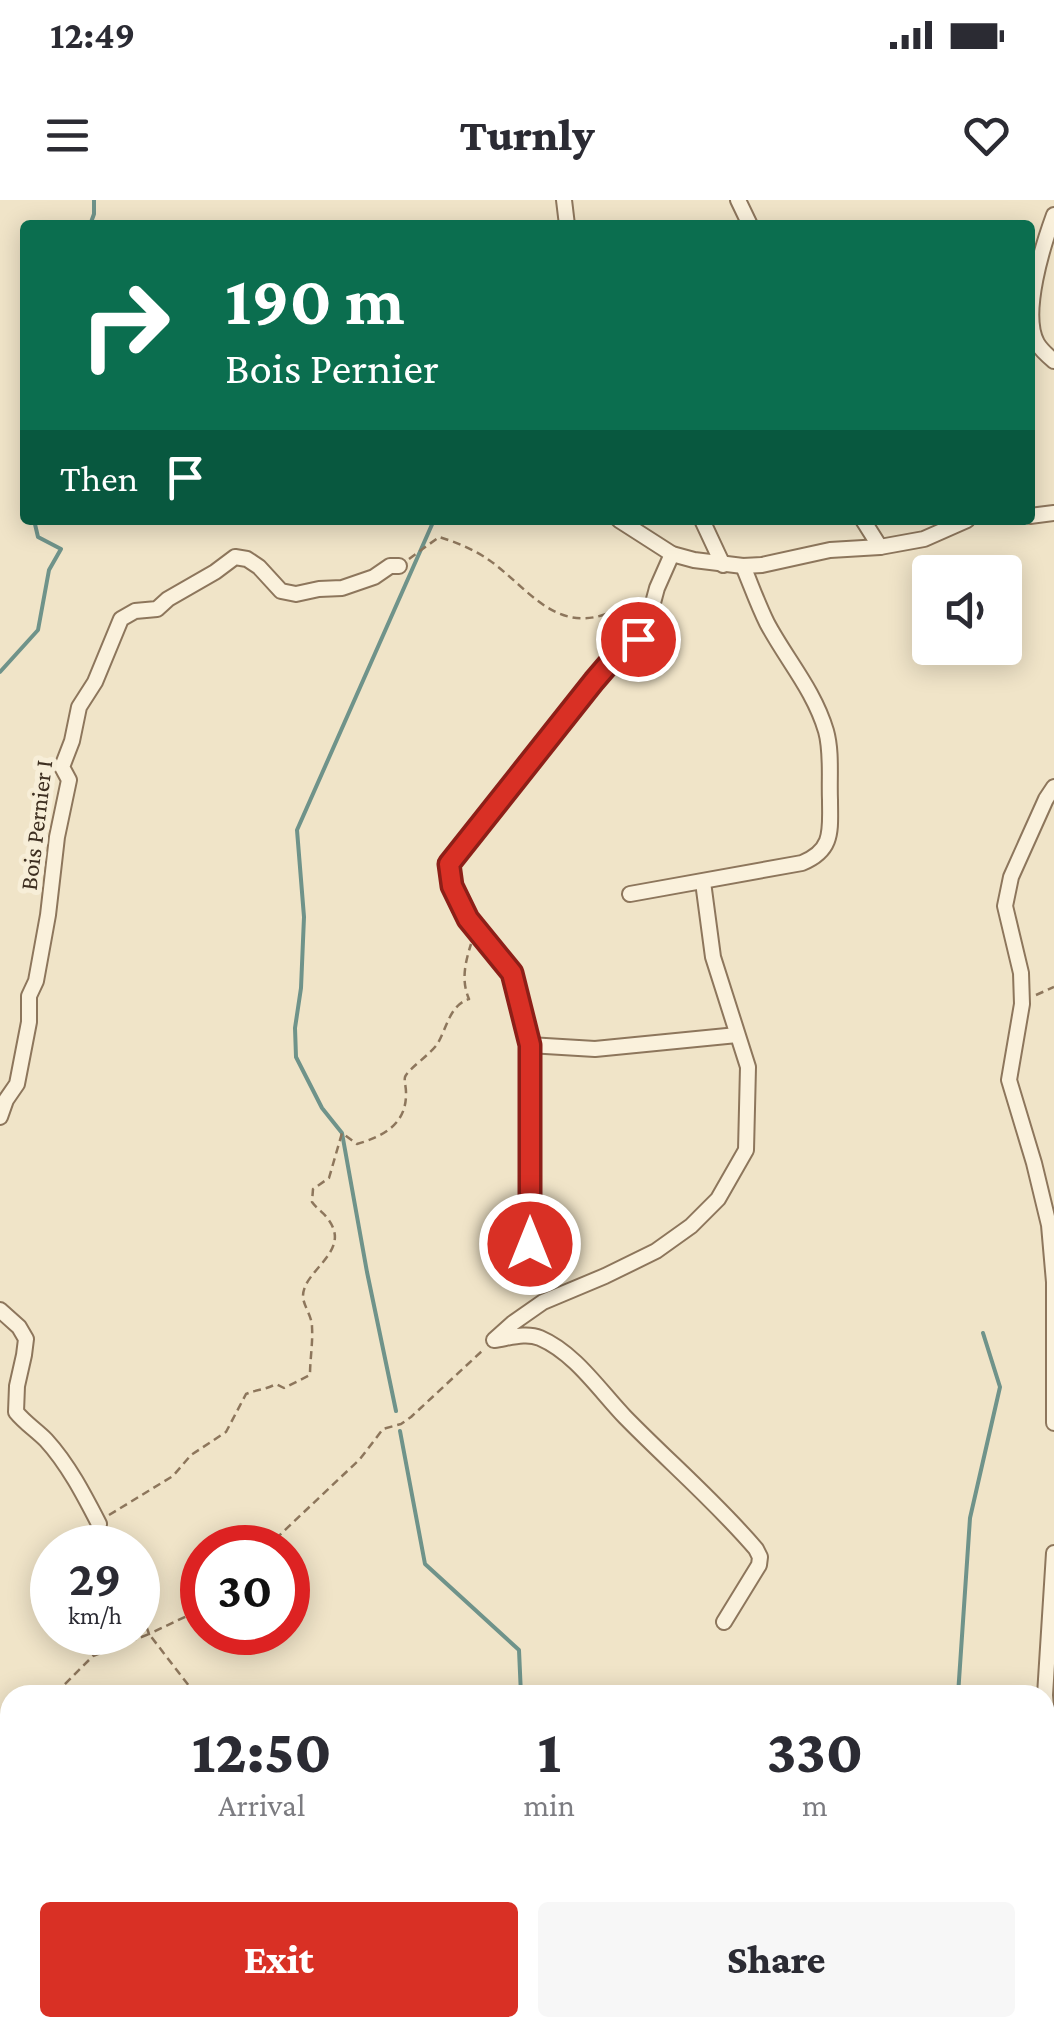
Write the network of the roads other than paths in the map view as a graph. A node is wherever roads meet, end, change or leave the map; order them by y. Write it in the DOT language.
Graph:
graph roads {
  1 [pos="1054,215"];
  2 [pos="1035,290"];
  3 [pos="1035,340"];
  4 [pos="1054,360"];
  5 [pos="627,525"];
  6 [pos="704,525"];
  7 [pos="866,525"];
  8 [pos="956,525"];
  9 [pos="880,547"];
  10 [pos="672,554"];
  11 [pos="723,564"];
  12 [pos="399,566"];
  13 [pos="743,566"];
  14 [pos="1054,787"];
  15 [pos="703,882"];
  16 [pos="630,894"];
  17 [pos="737,1035"];
  18 [pos="530,1045"];
  19 [pos="0,1116"];
  20 [pos="530,1282"];
  21 [pos="543,1302"];
  22 [pos="0,1310"];
  23 [pos="533,1336"];
  24 [pos="1054,1424"];
  25 [pos="100,1524"];
  26 [pos="1054,1553"];
  27 [pos="724,1622"];
  28 [pos="1046,1685"];
  1 -- 2 [label="street"];
  3 -- 4 [label="street"];
  5 -- 10 [label="street"];
  6 -- 11 [label="street"];
  7 -- 9 [label="street"];
  8 -- 9 [label="street"];
  9 -- 13 [label="street"];
  10 -- 11 [label="street"];
  10 -- 18 [label="street"];
  11 -- 13 [label="street"];
  12 -- 19 [label="street, Bois Pernier I"];
  13 -- 15 [label="street"];
  14 -- 24 [label="street"];
  15 -- 16 [label="street"];
  15 -- 17 [label="street"];
  17 -- 18 [label="street"];
  17 -- 21 [label="street"];
  18 -- 20 [label="street"];
  21 -- 23 [label="street"];
  21 -- 23 [label="street"];
  22 -- 25 [label="street"];
  23 -- 27 [label="street"];
  26 -- 28 [label="street"];
}
